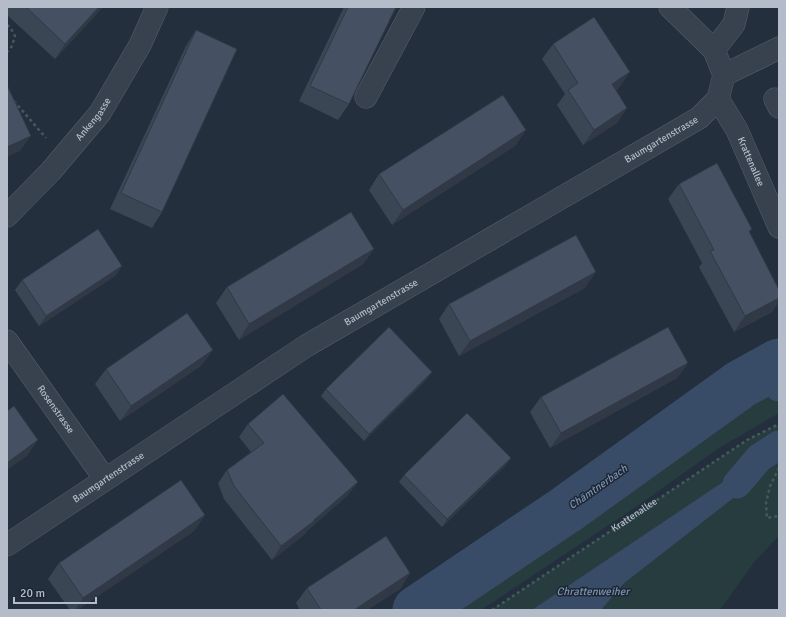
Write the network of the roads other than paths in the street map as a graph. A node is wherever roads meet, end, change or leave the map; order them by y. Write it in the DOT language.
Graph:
graph roads {
  1 [pos="157,7"];
  2 [pos="414,7"];
  3 [pos="670,7"];
  4 [pos="738,7"];
  5 [pos="779,48"];
  6 [pos="714,50"];
  7 [pos="724,75"];
  8 [pos="366,97"];
  9 [pos="718,99"];
  10 [pos="7,216"];
  11 [pos="779,227"];
  12 [pos="7,341"];
  13 [pos="105,479"];
  14 [pos="7,545"];
  1 -- 10 [label="street, Ankengasse"];
  2 -- 8 [label="street"];
  3 -- 6 [label="street"];
  4 -- 6 [label="street"];
  5 -- 7 [label="street"];
  6 -- 7 [label="street"];
  7 -- 9 [label="street"];
  9 -- 11 [label="street, Krattenallee"];
  9 -- 13 [label="street, Baumgartenstrasse"];
  12 -- 13 [label="street, Rosenstrasse"];
  13 -- 14 [label="street, Baumgartenstrasse"];
}
